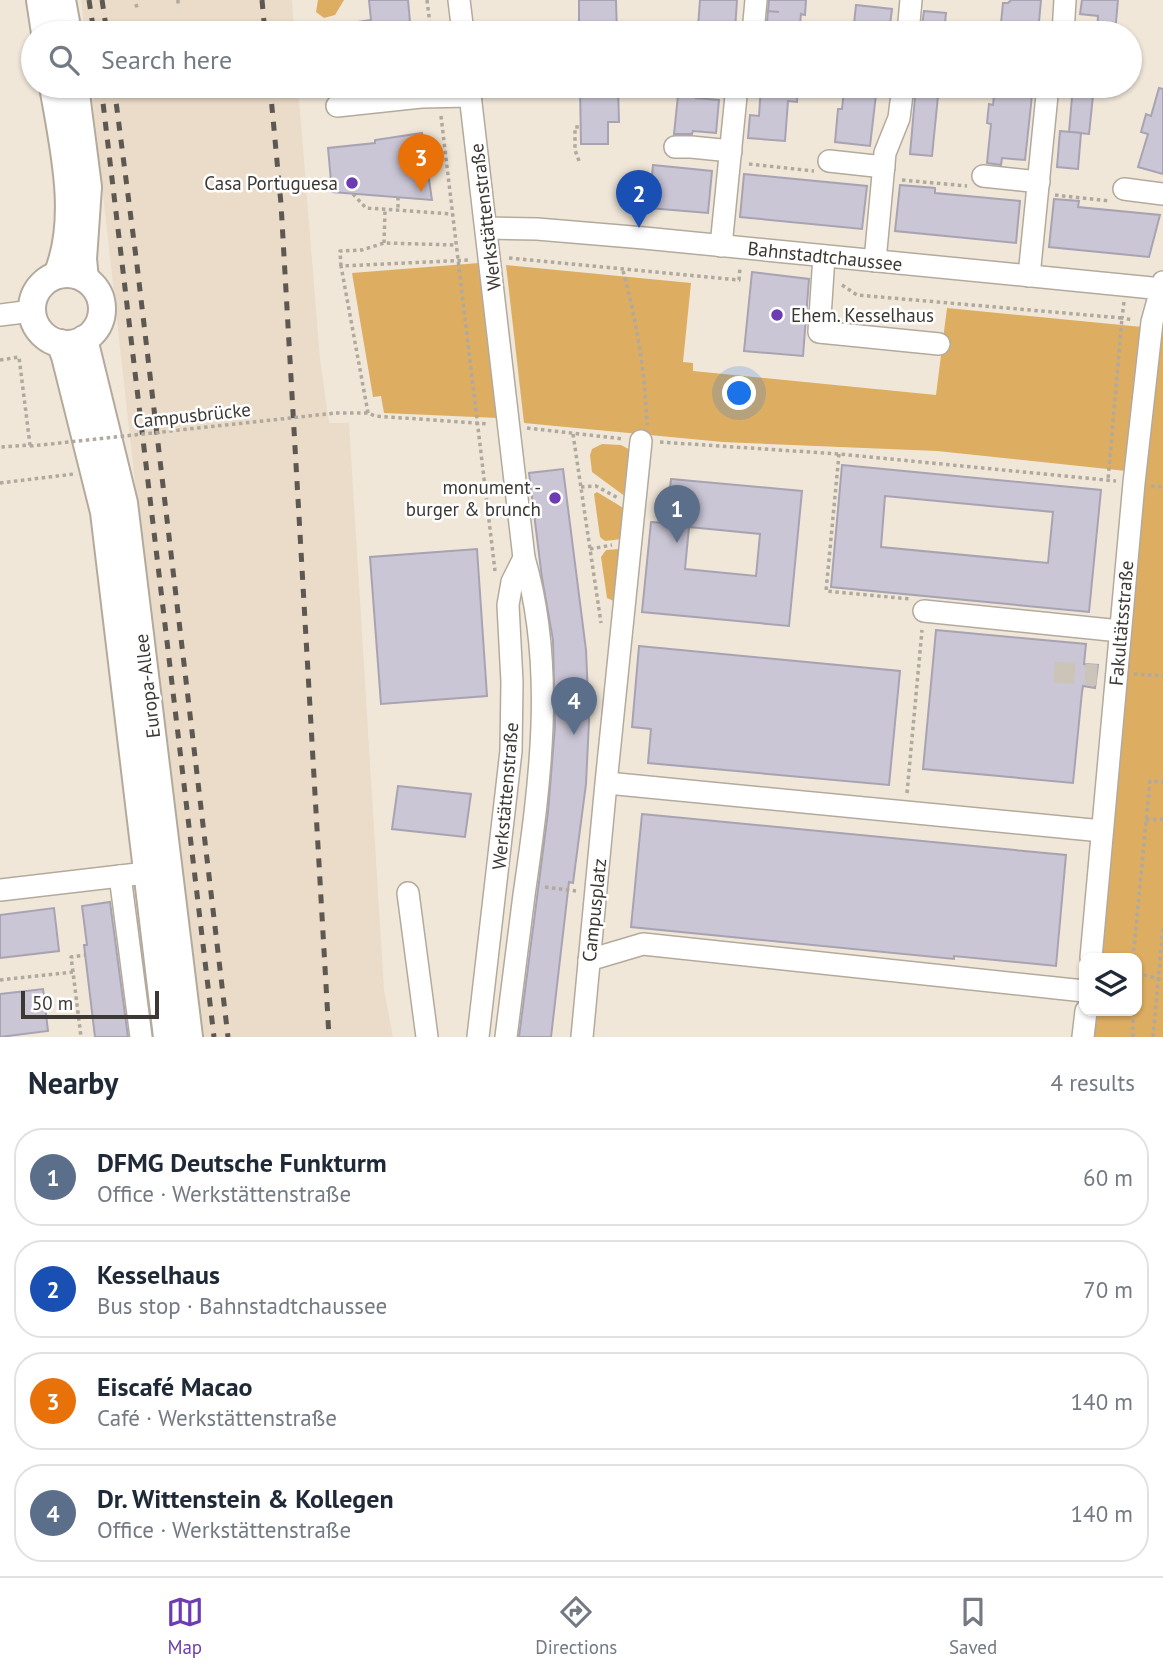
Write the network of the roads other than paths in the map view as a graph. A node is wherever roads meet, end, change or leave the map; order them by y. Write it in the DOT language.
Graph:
graph roads {
  1 [pos="40,0"];
  2 [pos="62,0"];
  3 [pos="459,0"];
  4 [pos="755,0"];
  5 [pos="911,0"];
  6 [pos="1065,0"];
  7 [pos="43,21"];
  8 [pos="66,21"];
  9 [pos="462,21"];
  10 [pos="753,21"];
  11 [pos="909,21"];
  12 [pos="1064,21"];
  13 [pos="55,98"];
  14 [pos="77,98"];
  15 [pos="412,98"];
  16 [pos="471,98"];
  17 [pos="736,98"];
  18 [pos="902,98"];
  19 [pos="1047,98"];
  20 [pos="337,106"];
  21 [pos="675,148"];
  22 [pos="730,157"];
  23 [pos="824,166"];
  24 [pos="883,172"];
  25 [pos="978,182"];
  26 [pos="1038,188"];
  27 [pos="1163,194"];
  28 [pos="1123,196"];
  29 [pos="486,228"];
  30 [pos="721,246"];
  31 [pos="875,261"];
  32 [pos="824,264"];
  33 [pos="57,275"];
  34 [pos="1029,276"];
  35 [pos="85,279"];
  36 [pos="1162,287"];
  37 [pos="32,312"];
  38 [pos="0,315"];
  39 [pos="72,341"];
  40 [pos="939,344"];
  41 [pos="644,441"];
  42 [pos="524,558"];
  43 [pos="924,611"];
  44 [pos="1121,631"];
  45 [pos="607,783"];
  46 [pos="1102,831"];
  47 [pos="158,872"];
  48 [pos="120,876"];
  49 [pos="0,890"];
  50 [pos="408,893"];
  51 [pos="1091,953"];
  52 [pos="589,960"];
  53 [pos="1079,990"];
  54 [pos="1085,1016"];
  55 [pos="141,1037"];
  56 [pos="167,1037"];
  57 [pos="189,1037"];
  58 [pos="426,1037"];
  59 [pos="478,1037"];
  60 [pos="506,1037"];
  61 [pos="582,1037"];
  62 [pos="1083,1037"];
  1 -- 7 [label="main road"];
  2 -- 8 [label="main road"];
  3 -- 9 [label="street"];
  4 -- 10 [label="street"];
  5 -- 11 [label="street"];
  6 -- 12 [label="street"];
  13 -- 33 [label="main road"];
  14 -- 35 [label="main road"];
  15 -- 20 [label="street"];
  16 -- 29 [label="street, Werkstättenstraße"];
  17 -- 22 [label="street"];
  18 -- 24 [label="street"];
  19 -- 26 [label="street"];
  21 -- 22 [label="street"];
  22 -- 30 [label="street"];
  23 -- 24 [label="street"];
  24 -- 31 [label="street"];
  25 -- 26 [label="street"];
  26 -- 34 [label="street"];
  27 -- 28 [label="street"];
  29 -- 30 [label="street, Bahnstadtchaussee"];
  29 -- 42 [label="street, Werkstättenstraße"];
  30 -- 32 [label="street, Bahnstadtchaussee"];
  31 -- 32 [label="street, Bahnstadtchaussee"];
  31 -- 34 [label="street, Bahnstadtchaussee"];
  32 -- 40 [label="street"];
  33 -- 35 [label="main road"];
  33 -- 37 [label="main road"];
  34 -- 36 [label="street, Bahnstadtchaussee"];
  35 -- 39 [label="main road"];
  36 -- 44 [label="street, Fakultätsstraße"];
  37 -- 38 [label="street"];
  37 -- 39 [label="main road"];
  39 -- 47 [label="main road, Europa-Allee"];
  39 -- 47 [label="main road, Europa-Allee"];
  41 -- 45 [label="street, Campusplatz"];
  42 -- 59 [label="street, Werkstättenstraße"];
  42 -- 60 [label="street, Werkstättenstraße"];
  43 -- 44 [label="street"];
  44 -- 46 [label="street, Fakultätsstraße"];
  45 -- 46 [label="street"];
  45 -- 52 [label="street, Campusplatz"];
  46 -- 51 [label="street, Fakultätsstraße"];
  47 -- 48 [label="street"];
  47 -- 56 [label="main road, Europa-Allee"];
  47 -- 57 [label="main road, Europa-Allee"];
  48 -- 49 [label="street"];
  48 -- 55 [label="street"];
  50 -- 58 [label="street"];
  52 -- 53 [label="street"];
  52 -- 61 [label="street, Campusplatz"];
  54 -- 62 [label="street"];
}
